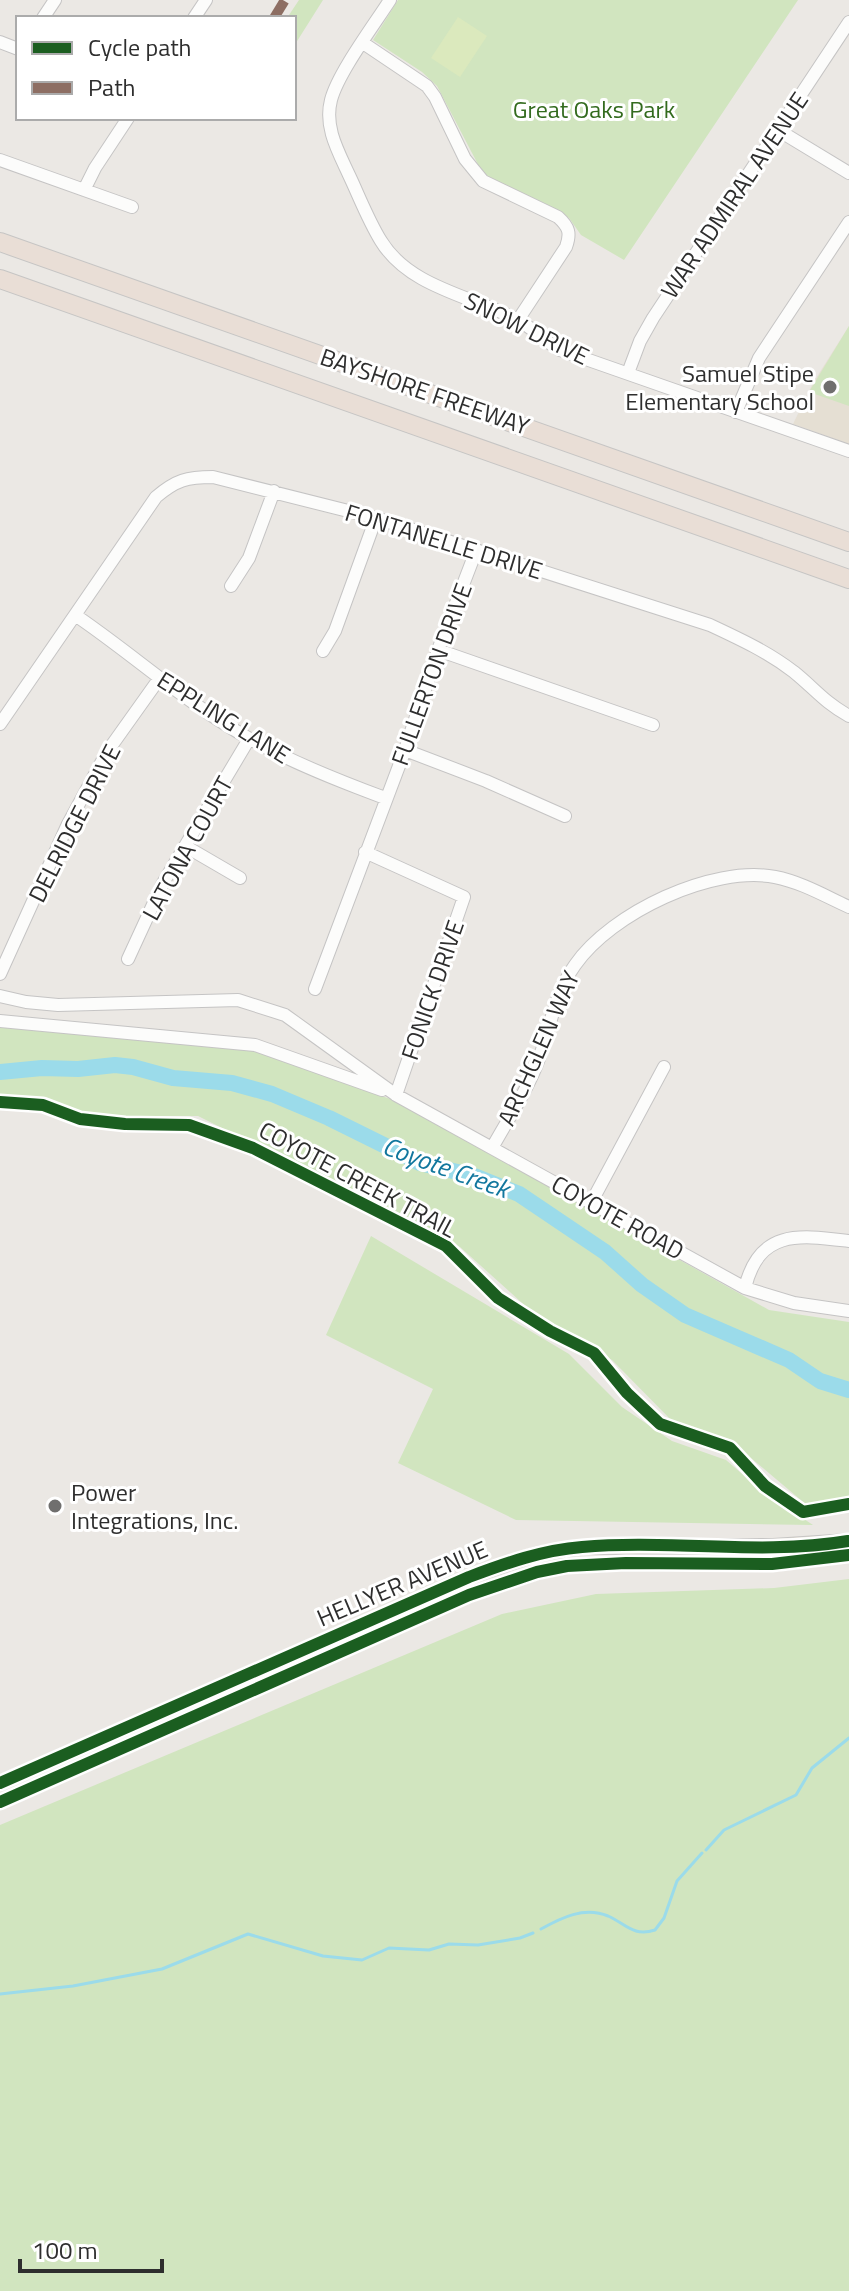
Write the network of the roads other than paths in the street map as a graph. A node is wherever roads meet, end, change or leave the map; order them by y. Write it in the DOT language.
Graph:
graph roads {
  1 [pos="390,0"];
  2 [pos="849,22"];
  3 [pos="363,43"];
  4 [pos="127,120"];
  5 [pos="778,130"];
  6 [pos="0,160"];
  7 [pos="849,173"];
  8 [pos="84,190"];
  9 [pos="132,207"];
  10 [pos="849,222"];
  11 [pos="0,242"];
  12 [pos="0,279"];
  13 [pos="518,320"];
  14 [pos="628,373"];
  15 [pos="736,412"];
  16 [pos="849,451"];
  17 [pos="274,491"];
  18 [pos="376,518"];
  19 [pos="849,542"];
  20 [pos="476,551"];
  21 [pos="849,579"];
  22 [pos="231,586"];
  23 [pos="75,615"];
  24 [pos="438,650"];
  25 [pos="323,651"];
  26 [pos="159,679"];
  27 [pos="849,716"];
  28 [pos="0,724"];
  29 [pos="653,725"];
  30 [pos="249,739"];
  31 [pos="405,750"];
  32 [pos="385,798"];
  33 [pos="565,816"];
  34 [pos="185,846"];
  35 [pos="365,852"];
  36 [pos="240,878"];
  37 [pos="849,907"];
  38 [pos="128,959"];
  39 [pos="0,974"];
  40 [pos="315,989"];
  41 [pos="0,996"];
  42 [pos="0,1021"];
  43 [pos="664,1067"];
  44 [pos="396,1095"];
  45 [pos="492,1148"];
  46 [pos="591,1203"];
  47 [pos="849,1241"];
  48 [pos="745,1288"];
  49 [pos="849,1311"];
  50 [pos="849,1541"];
  51 [pos="626,1546"];
  52 [pos="849,1555"];
  53 [pos="626,1563"];
  54 [pos="249,1673"];
  55 [pos="258,1689"];
  56 [pos="0,1783"];
  57 [pos="0,1802"];
  1 -- 3 [label="street, SNOW DRIVE"];
  2 -- 5 [label="street, WAR ADMIRAL AVENUE"];
  3 -- 13 [label="street, SNOW DRIVE"];
  3 -- 13 [label="street"];
  4 -- 8 [label="street"];
  5 -- 7 [label="street"];
  5 -- 14 [label="street, WAR ADMIRAL AVENUE"];
  6 -- 8 [label="street"];
  8 -- 9 [label="street"];
  10 -- 15 [label="street"];
  11 -- 19 [label="highway, BAYSHORE FREEWAY"];
  12 -- 21 [label="highway, BAYSHORE FREEWAY"];
  13 -- 14 [label="street, SNOW DRIVE"];
  14 -- 15 [label="street, SNOW DRIVE"];
  15 -- 16 [label="street, SNOW DRIVE"];
  17 -- 18 [label="street, FONTANELLE DRIVE"];
  17 -- 22 [label="street"];
  17 -- 23 [label="street, FONTANELLE DRIVE"];
  18 -- 20 [label="street, FONTANELLE DRIVE"];
  18 -- 25 [label="street"];
  20 -- 24 [label="street, FULLERTON DRIVE"];
  20 -- 27 [label="street, FONTANELLE DRIVE"];
  23 -- 26 [label="street, EPPLING LANE"];
  23 -- 28 [label="street, FONTANELLE DRIVE"];
  24 -- 29 [label="street"];
  24 -- 31 [label="street, FULLERTON DRIVE"];
  26 -- 30 [label="street, EPPLING LANE"];
  26 -- 39 [label="street, DELRIDGE DRIVE"];
  30 -- 32 [label="street, EPPLING LANE"];
  30 -- 34 [label="street, LATONA COURT"];
  31 -- 32 [label="street, FULLERTON DRIVE"];
  31 -- 33 [label="street"];
  32 -- 35 [label="street, FULLERTON DRIVE"];
  34 -- 36 [label="street"];
  34 -- 38 [label="street, LATONA COURT"];
  35 -- 40 [label="street, FULLERTON DRIVE"];
  35 -- 44 [label="street, FONICK DRIVE"];
  37 -- 45 [label="street, ARCHGLEN WAY"];
  41 -- 44 [label="street, COYOTE ROAD"];
  42 -- 44 [label="street, COYOTE ROAD"];
  43 -- 46 [label="street"];
  44 -- 45 [label="street, COYOTE ROAD"];
  45 -- 46 [label="street, COYOTE ROAD"];
  46 -- 48 [label="street, COYOTE ROAD"];
  47 -- 48 [label="street"];
  48 -- 49 [label="street, COYOTE ROAD"];
  50 -- 51 [label="main road, HELLYER AVENUE"];
  51 -- 53 [label="main road"];
  51 -- 54 [label="main road, HELLYER AVENUE"];
  52 -- 53 [label="main road, HELLYER AVENUE"];
  53 -- 55 [label="main road, HELLYER AVENUE"];
  54 -- 55 [label="main road"];
  54 -- 56 [label="main road, HELLYER AVENUE"];
  55 -- 57 [label="main road, HELLYER AVENUE"];
}
